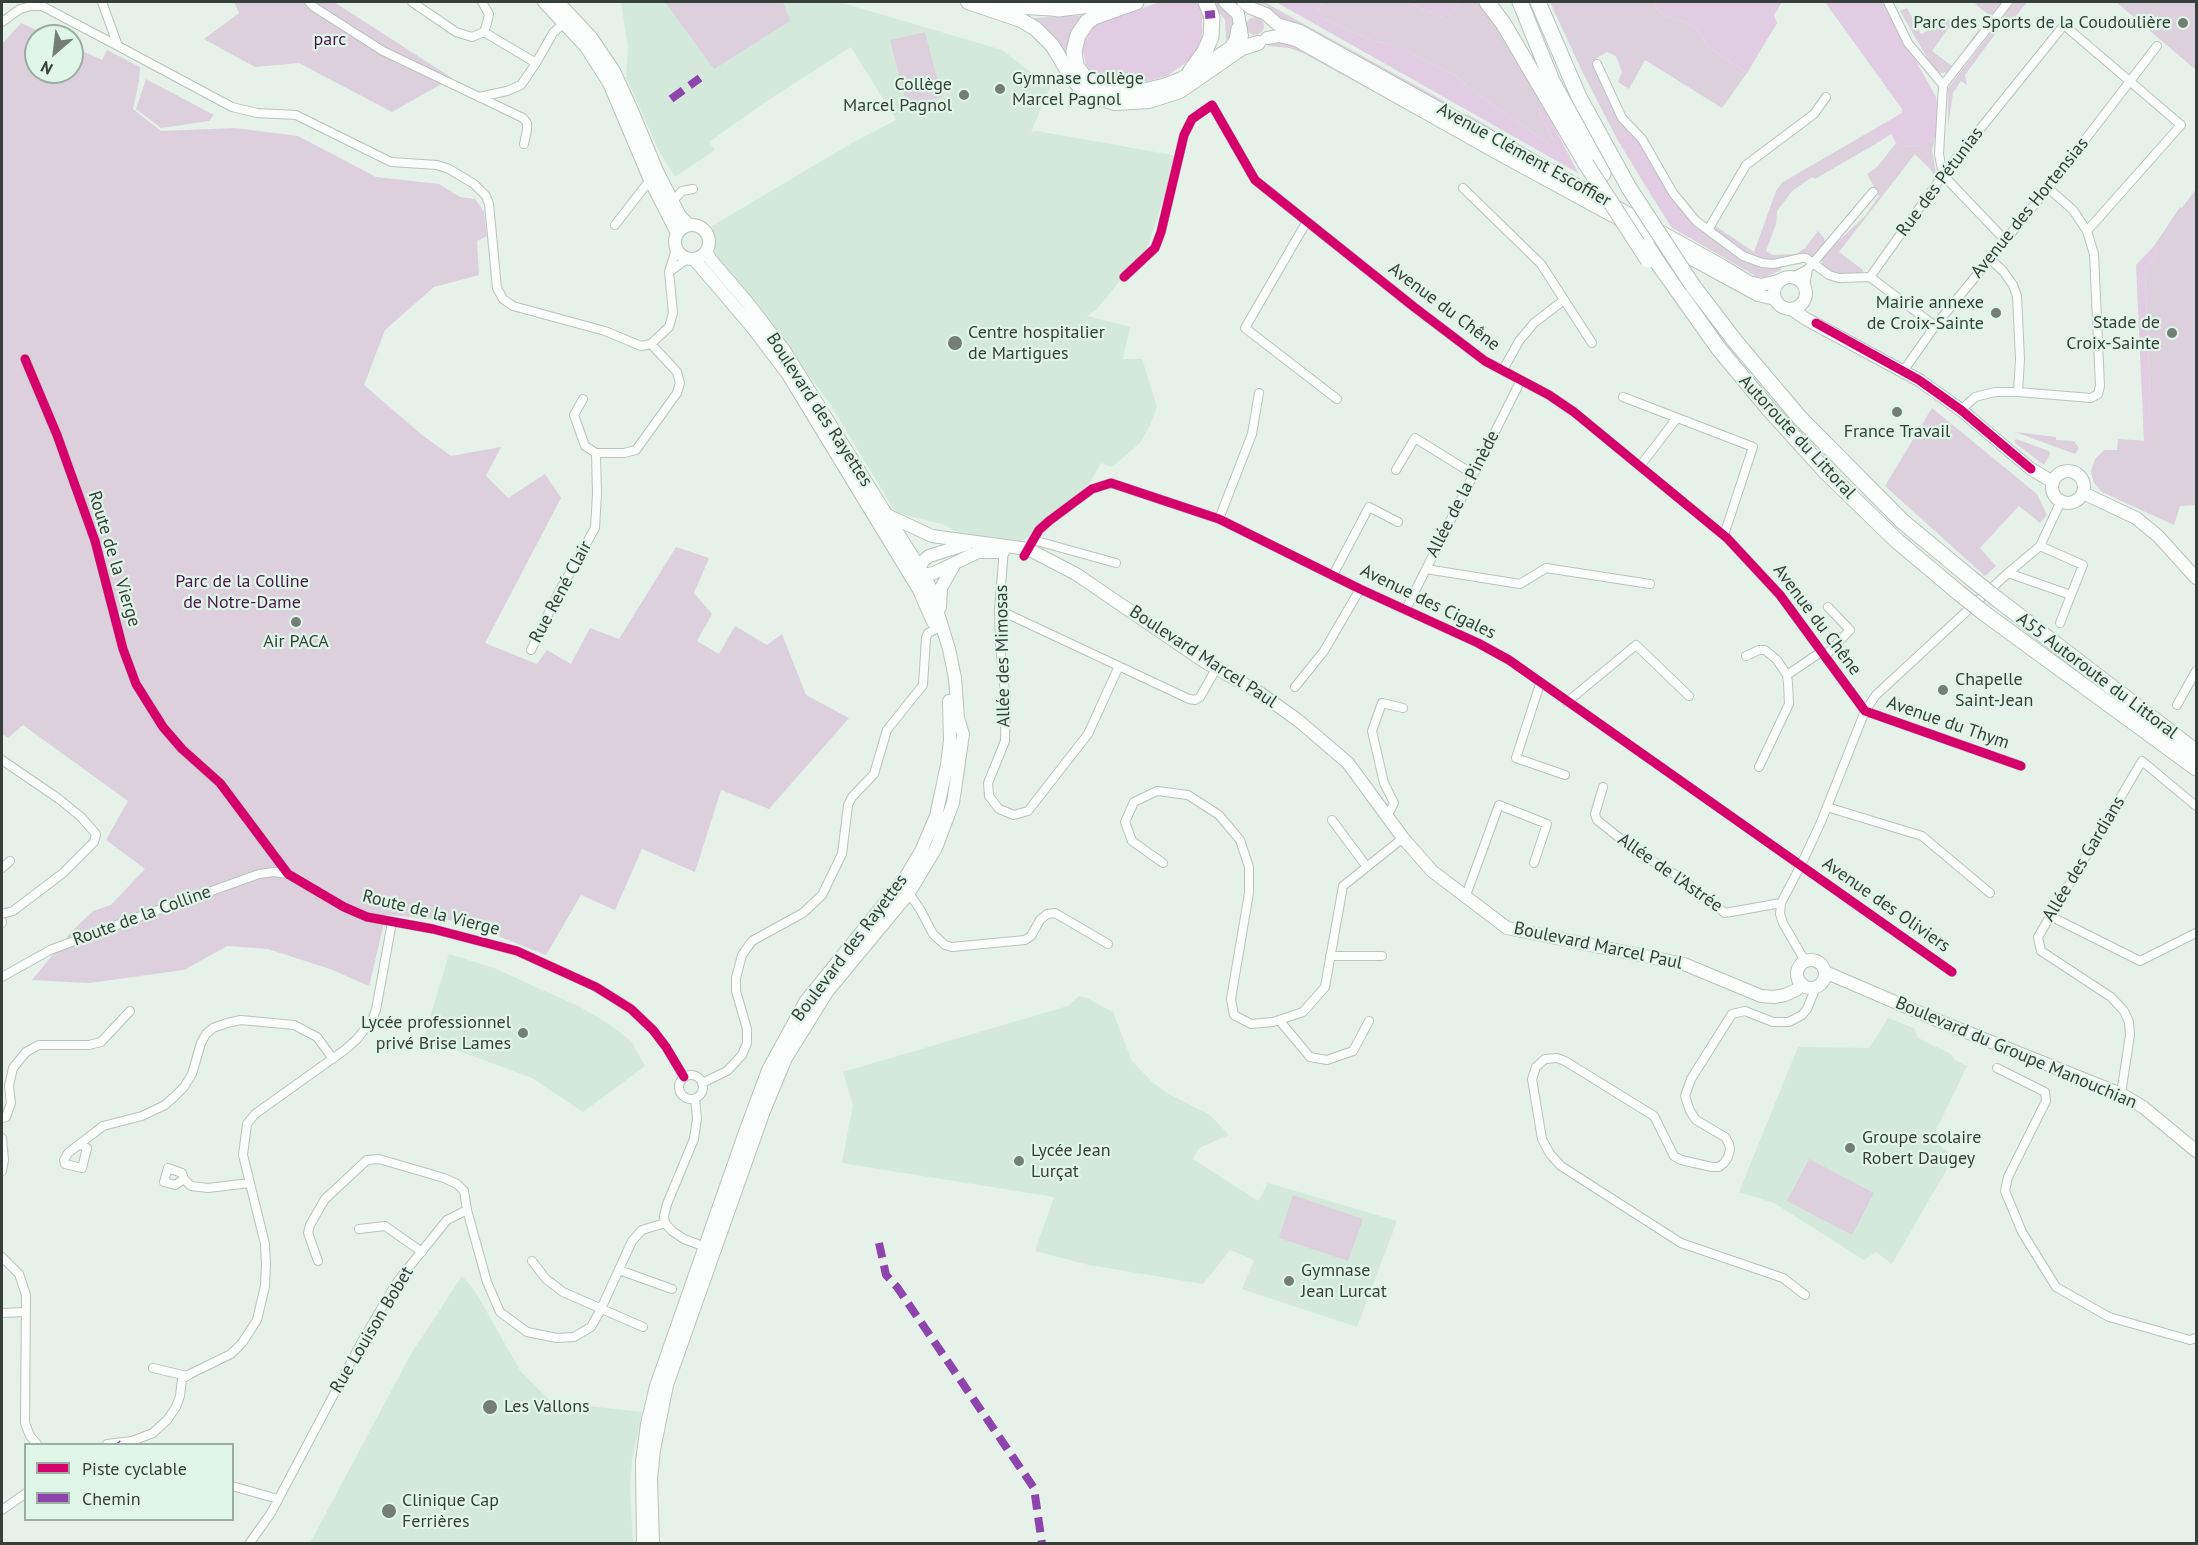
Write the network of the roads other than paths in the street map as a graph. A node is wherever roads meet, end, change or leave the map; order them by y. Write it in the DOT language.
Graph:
graph roads {
  1 [pos="102,2"];
  2 [pos="309,2"];
  3 [pos="412,2"];
  4 [pos="482,2"];
  5 [pos="544,2"];
  6 [pos="558,2"];
  7 [pos="969,2"];
  8 [pos="1113,2"];
  9 [pos="1136,2"];
  10 [pos="1206,2"];
  11 [pos="1225,2"];
  12 [pos="1243,2"];
  13 [pos="1487,2"];
  14 [pos="1520,2"];
  15 [pos="1538,2"];
  16 [pos="1888,2"];
  17 [pos="2008,2"];
  18 [pos="1058,9"];
  19 [pos="1256,10"];
  20 [pos="1270,18"];
  21 [pos="568,20"];
  22 [pos="2,22"];
  23 [pos="1239,26"];
  24 [pos="484,32"];
  25 [pos="1263,40"];
  26 [pos="118,46"];
  27 [pos="2157,46"];
  28 [pos="536,63"];
  29 [pos="1597,64"];
  30 [pos="1181,80"];
  31 [pos="2130,81"];
  32 [pos="1942,85"];
  33 [pos="478,97"];
  34 [pos="1826,97"];
  35 [pos="524,144"];
  36 [pos="653,175"];
  37 [pos="1943,175"];
  38 [pos="1463,188"];
  39 [pos="2048,188"];
  40 [pos="693,189"];
  41 [pos="1873,192"];
  42 [pos="672,202"];
  43 [pos="1307,221"];
  44 [pos="615,225"];
  45 [pos="689,225"];
  46 [pos="1708,231"];
  47 [pos="2087,231"];
  48 [pos="677,233"];
  49 [pos="2006,240"];
  50 [pos="676,249"];
  51 [pos="706,252"];
  52 [pos="1989,258"];
  53 [pos="691,259"];
  54 [pos="1654,263"];
  55 [pos="1810,266"];
  56 [pos="669,272"];
  57 [pos="1124,277"];
  58 [pos="1793,277"];
  59 [pos="1870,277"];
  60 [pos="1778,282"];
  61 [pos="1805,292"];
  62 [pos="1775,298"];
  63 [pos="1564,300"];
  64 [pos="742,306"];
  65 [pos="1791,309"];
  66 [pos="1816,323"];
  67 [pos="1935,326"];
  68 [pos="1592,343"];
  69 [pos="651,344"];
  70 [pos="25,359"];
  71 [pos="1503,370"];
  72 [pos="1904,370"];
  73 [pos="1521,380"];
  74 [pos="2018,392"];
  75 [pos="1259,393"];
  76 [pos="1623,397"];
  77 [pos="583,399"];
  78 [pos="1337,399"];
  79 [pos="1961,410"];
  80 [pos="1677,418"];
  81 [pos="596,453"];
  82 [pos="1640,466"];
  83 [pos="1396,470"];
  84 [pos="1473,474"];
  85 [pos="2053,482"];
  86 [pos="2083,493"];
  87 [pos="2061,501"];
  88 [pos="886,514"];
  89 [pos="1219,519"];
  90 [pos="1398,522"];
  91 [pos="1724,535"];
  92 [pos="974,542"];
  93 [pos="2040,546"];
  94 [pos="1005,548"];
  95 [pos="1028,548"];
  96 [pos="956,562"];
  97 [pos="1116,563"];
  98 [pos="1426,569"];
  99 [pos="2008,573"];
  100 [pos="919,574"];
  101 [pos="1333,574"];
  102 [pos="2196,578"];
  103 [pos="1650,584"];
  104 [pos="1360,589"];
  105 [pos="2071,595"];
  106 [pos="1997,599"];
  107 [pos="1828,607"];
  108 [pos="1406,609"];
  109 [pos="999,610"];
  110 [pos="2060,623"];
  111 [pos="936,629"];
  112 [pos="531,650"];
  113 [pos="1823,654"];
  114 [pos="1746,657"];
  115 [pos="1119,666"];
  116 [pos="1216,669"];
  117 [pos="2196,671"];
  118 [pos="1787,675"];
  119 [pos="1540,684"];
  120 [pos="1295,687"];
  121 [pos="1689,696"];
  122 [pos="1567,702"];
  123 [pos="2176,705"];
  124 [pos="1403,708"];
  125 [pos="1865,711"];
  126 [pos="963,734"];
  127 [pos="2196,752"];
  128 [pos="2,760"];
  129 [pos="2022,766"];
  130 [pos="1759,767"];
  131 [pos="2196,768"];
  132 [pos="1565,775"];
  133 [pos="1603,787"];
  134 [pos="2196,806"];
  135 [pos="1827,807"];
  136 [pos="1386,815"];
  137 [pos="1332,820"];
  138 [pos="1403,838"];
  139 [pos="10,861"];
  140 [pos="1163,863"];
  141 [pos="1534,863"];
  142 [pos="1801,865"];
  143 [pos="1366,867"];
  144 [pos="2,868"];
  145 [pos="288,874"];
  146 [pos="904,889"];
  147 [pos="1990,893"];
  148 [pos="1465,897"];
  149 [pos="1781,903"];
  150 [pos="2,914"];
  151 [pos="2050,916"];
  152 [pos="392,922"];
  153 [pos="2196,933"];
  154 [pos="1108,944"];
  155 [pos="1330,956"];
  156 [pos="1382,956"];
  157 [pos="1805,961"];
  158 [pos="1825,972"];
  159 [pos="1952,972"];
  160 [pos="2,977"];
  161 [pos="1802,984"];
  162 [pos="1816,987"];
  163 [pos="130,1011"];
  164 [pos="1279,1020"];
  165 [pos="1369,1021"];
  166 [pos="333,1059"];
  167 [pos="1997,1068"];
  168 [pos="684,1077"];
  169 [pos="702,1083"];
  170 [pos="2121,1094"];
  171 [pos="695,1099"];
  172 [pos="2,1118"];
  173 [pos="2,1138"];
  174 [pos="81,1145"];
  175 [pos="2196,1151"];
  176 [pos="2,1171"];
  177 [pos="184,1179"];
  178 [pos="250,1183"];
  179 [pos="467,1210"];
  180 [pos="665,1223"];
  181 [pos="359,1229"];
  182 [pos="709,1249"];
  183 [pos="422,1252"];
  184 [pos="2,1257"];
  185 [pos="318,1261"];
  186 [pos="532,1261"];
  187 [pos="620,1270"];
  188 [pos="672,1289"];
  189 [pos="1806,1295"];
  190 [pos="601,1309"];
  191 [pos="26,1312"];
  192 [pos="2,1313"];
  193 [pos="643,1326"];
  194 [pos="2196,1338"];
  195 [pos="153,1368"];
  196 [pos="187,1376"];
  197 [pos="36,1443"];
  198 [pos="123,1443"];
  199 [pos="234,1487"];
  200 [pos="24,1494"];
  201 [pos="278,1499"];
  202 [pos="2,1510"];
  203 [pos="249,1544"];
  204 [pos="645,1544"];
  205 [pos="653,1544"];
  1 -- 26 [label="street"];
  2 -- 33 [label="street"];
  3 -- 24 [label="street"];
  4 -- 24 [label="street"];
  5 -- 21 [label="main road"];
  6 -- 21 [label="main road"];
  7 -- 18 [label="main road"];
  7 -- 25 [label="main road"];
  8 -- 18 [label="highway"];
  9 -- 30 [label="highway"];
  10 -- 30 [label="highway"];
  11 -- 23 [label="main road"];
  12 -- 19 [label="main road"];
  13 -- 54 [label="highway, bridge"];
  14 -- 54 [label="highway, Autoroute du Littoral, bridge"];
  15 -- 106 [label="highway, Autoroute du Littoral, bridge"];
  16 -- 32 [label="street"];
  17 -- 32 [label="street"];
  19 -- 20 [label="main road"];
  19 -- 23 [label="main road"];
  20 -- 25 [label="main road"];
  20 -- 60 [label="main road, Avenue Clément Escoffier"];
  21 -- 28 [label="street"];
  21 -- 36 [label="main road"];
  22 -- 26 [label="street"];
  23 -- 25 [label="main road"];
  23 -- 30 [label="highway"];
  24 -- 28 [label="street"];
  25 -- 62 [label="main road, Avenue Clément Escoffier"];
  26 -- 69 [label="street"];
  27 -- 31 [label="street, Avenue des Hortensias"];
  28 -- 33 [label="street"];
  29 -- 46 [label="street"];
  31 -- 37 [label="street, Rue des Pétunias"];
  31 -- 39 [label="street, Avenue des Hortensias"];
  31 -- 47 [label="street"];
  32 -- 37 [label="street"];
  33 -- 35 [label="street"];
  34 -- 46 [label="street"];
  36 -- 42 [label="main road"];
  36 -- 44 [label="street"];
  36 -- 48 [label="main road"];
  37 -- 49 [label="street"];
  37 -- 59 [label="street, Rue des Pétunias"];
  38 -- 63 [label="street"];
  39 -- 47 [label="street"];
  39 -- 49 [label="street, Avenue des Hortensias"];
  40 -- 42 [label="street"];
  41 -- 55 [label="street"];
  42 -- 45 [label="main road"];
  43 -- 57 [label="street, Avenue du Chêne"];
  43 -- 71 [label="street, Avenue du Chêne"];
  43 -- 78 [label="street"];
  45 -- 48 [label="main road"];
  45 -- 51 [label="main road"];
  46 -- 55 [label="street"];
  47 -- 74 [label="street"];
  48 -- 50 [label="main road"];
  49 -- 52 [label="street, Avenue des Hortensias"];
  50 -- 53 [label="main road"];
  50 -- 56 [label="street"];
  51 -- 53 [label="main road"];
  51 -- 64 [label="main road, Boulevard des Rayettes"];
  52 -- 67 [label="street, Avenue des Hortensias"];
  52 -- 74 [label="street"];
  53 -- 56 [label="street"];
  53 -- 64 [label="main road, Boulevard des Rayettes"];
  54 -- 131 [label="highway, Autoroute du Littoral, bridge"];
  55 -- 58 [label="street"];
  55 -- 59 [label="street"];
  55 -- 61 [label="street"];
  56 -- 69 [label="street"];
  58 -- 60 [label="main road"];
  58 -- 61 [label="main road"];
  59 -- 67 [label="street"];
  60 -- 62 [label="main road"];
  61 -- 65 [label="main road"];
  61 -- 66 [label="main road"];
  62 -- 65 [label="main road"];
  63 -- 68 [label="street"];
  63 -- 71 [label="street"];
  64 -- 88 [label="main road, Boulevard des Rayettes"];
  64 -- 100 [label="main road, Boulevard des Rayettes"];
  65 -- 66 [label="main road"];
  66 -- 72 [label="main road"];
  67 -- 72 [label="street, Avenue des Hortensias"];
  69 -- 81 [label="street"];
  70 -- 145 [label="street, Route de la Vierge"];
  71 -- 73 [label="street, Avenue du Chêne"];
  72 -- 79 [label="main road"];
  73 -- 82 [label="street, Avenue du Chêne"];
  73 -- 84 [label="street, Allée de la Pinède"];
  74 -- 79 [label="street"];
  75 -- 89 [label="street"];
  76 -- 80 [label="street"];
  77 -- 81 [label="street"];
  79 -- 85 [label="main road"];
  80 -- 82 [label="street"];
  80 -- 91 [label="street"];
  81 -- 112 [label="street, Rue René Clair"];
  82 -- 91 [label="street, Avenue du Chêne"];
  83 -- 84 [label="street"];
  84 -- 98 [label="street, Allée de la Pinède"];
  85 -- 86 [label="main road"];
  85 -- 87 [label="main road"];
  86 -- 87 [label="main road"];
  86 -- 102 [label="main road"];
  87 -- 93 [label="street"];
  88 -- 92 [label="main road, Boulevard Marcel Paul"];
  88 -- 100 [label="main road, Boulevard des Rayettes"];
  89 -- 95 [label="street, Avenue des Cigales"];
  89 -- 101 [label="street, Avenue des Cigales"];
  90 -- 101 [label="street"];
  91 -- 113 [label="street, Avenue du Chêne"];
  92 -- 94 [label="main road, Boulevard Marcel Paul"];
  92 -- 100 [label="main road, Boulevard Marcel Paul"];
  93 -- 99 [label="street"];
  93 -- 105 [label="street"];
  94 -- 95 [label="main road, Boulevard Marcel Paul"];
  94 -- 96 [label="main road, Boulevard Marcel Paul"];
  94 -- 109 [label="street, Allée des Mimosas"];
  95 -- 97 [label="street"];
  95 -- 116 [label="main road, Boulevard Marcel Paul"];
  96 -- 100 [label="main road, Boulevard Marcel Paul"];
  96 -- 126 [label="main road"];
  98 -- 103 [label="street"];
  98 -- 108 [label="street, Allée de la Pinède"];
  99 -- 105 [label="street"];
  99 -- 125 [label="street"];
  100 -- 111 [label="main road, Boulevard des Rayettes"];
  100 -- 126 [label="main road, Boulevard des Rayettes"];
  101 -- 104 [label="street, Avenue des Cigales"];
  104 -- 108 [label="street, Avenue des Cigales"];
  104 -- 120 [label="street"];
  105 -- 110 [label="street"];
  106 -- 127 [label="highway, A55 Autoroute du Littoral"];
  107 -- 113 [label="street"];
  108 -- 119 [label="street, Avenue des Cigales"];
  109 -- 115 [label="street"];
  109 -- 115 [label="street, Allée des Mimosas"];
  111 -- 146 [label="main road, Boulevard des Rayettes"];
  111 -- 169 [label="street"];
  113 -- 118 [label="street"];
  113 -- 125 [label="street, Avenue du Chêne"];
  114 -- 118 [label="street"];
  115 -- 116 [label="street"];
  116 -- 136 [label="main road, Boulevard Marcel Paul"];
  117 -- 123 [label="street"];
  118 -- 130 [label="street"];
  119 -- 122 [label="street, Avenue des Cigales"];
  119 -- 132 [label="street"];
  121 -- 122 [label="street"];
  122 -- 142 [label="street, Avenue des Cigales"];
  124 -- 136 [label="street"];
  125 -- 129 [label="street, Avenue du Thym"];
  125 -- 135 [label="street"];
  126 -- 146 [label="main road, Boulevard des Rayettes"];
  128 -- 150 [label="street"];
  133 -- 149 [label="street, Allée de l'Astrée"];
  134 -- 151 [label="street, Allée des Gardians"];
  135 -- 142 [label="street"];
  135 -- 147 [label="street"];
  136 -- 138 [label="main road, Boulevard Marcel Paul"];
  137 -- 143 [label="street"];
  138 -- 143 [label="street"];
  138 -- 148 [label="main road, Boulevard Marcel Paul"];
  139 -- 144 [label="street"];
  140 -- 164 [label="street"];
  141 -- 148 [label="street"];
  142 -- 149 [label="street"];
  142 -- 159 [label="street, Avenue des Oliviers"];
  143 -- 155 [label="street"];
  145 -- 152 [label="street, Route de la Vierge"];
  145 -- 160 [label="street, Route de la Colline"];
  146 -- 154 [label="street"];
  146 -- 182 [label="main road, Boulevard des Rayettes"];
  148 -- 161 [label="main road, Boulevard Marcel Paul"];
  149 -- 157 [label="street"];
  151 -- 153 [label="street"];
  151 -- 170 [label="street, Allée des Gardians"];
  152 -- 166 [label="street"];
  152 -- 168 [label="street, Route de la Vierge"];
  155 -- 156 [label="street"];
  155 -- 164 [label="street"];
  157 -- 158 [label="main road"];
  157 -- 161 [label="main road"];
  158 -- 162 [label="main road"];
  158 -- 170 [label="main road, Boulevard du Groupe Manouchian"];
  161 -- 162 [label="main road"];
  162 -- 189 [label="street"];
  163 -- 172 [label="street"];
  164 -- 165 [label="street"];
  166 -- 174 [label="street"];
  166 -- 178 [label="street"];
  167 -- 194 [label="street"];
  168 -- 169 [label="street"];
  168 -- 171 [label="street"];
  169 -- 171 [label="street"];
  170 -- 175 [label="main road, Boulevard du Groupe Manouchian"];
  171 -- 180 [label="street"];
  173 -- 176 [label="street"];
  177 -- 178 [label="street"];
  178 -- 196 [label="street"];
  179 -- 183 [label="street, Rue Louison Bobet"];
  179 -- 185 [label="street"];
  179 -- 190 [label="street"];
  180 -- 182 [label="street"];
  180 -- 187 [label="street"];
  181 -- 183 [label="street"];
  182 -- 204 [label="main road, Boulevard des Rayettes"];
  182 -- 205 [label="main road, Boulevard des Rayettes"];
  183 -- 201 [label="street, Rue Louison Bobet"];
  184 -- 191 [label="street"];
  186 -- 190 [label="street"];
  187 -- 188 [label="street"];
  187 -- 190 [label="street"];
  190 -- 193 [label="street"];
  191 -- 192 [label="street"];
  191 -- 197 [label="street"];
  195 -- 196 [label="street"];
  196 -- 198 [label="street"];
  199 -- 201 [label="street"];
  200 -- 202 [label="street"];
  201 -- 203 [label="street, Rue Louison Bobet"];
}
